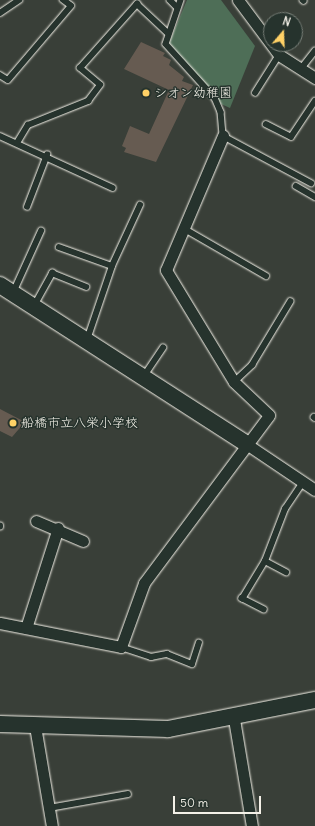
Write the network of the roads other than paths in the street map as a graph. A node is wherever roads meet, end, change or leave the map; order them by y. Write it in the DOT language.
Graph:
graph roads {
  1 [pos="19,0"];
  2 [pos="63,0"];
  3 [pos="170,0"];
  4 [pos="181,0"];
  5 [pos="238,0"];
  6 [pos="177,7"];
  7 [pos="0,13"];
  8 [pos="168,33"];
  9 [pos="315,51"];
  10 [pos="280,55"];
  11 [pos="300,71"];
  12 [pos="0,75"];
  13 [pos="315,78"];
  14 [pos="256,93"];
  15 [pos="315,101"];
  16 [pos="266,124"];
  17 [pos="0,136"];
  18 [pos="223,136"];
  19 [pos="17,143"];
  20 [pos="47,155"];
  21 [pos="311,183"];
  22 [pos="296,186"];
  23 [pos="113,188"];
  24 [pos="315,197"];
  25 [pos="140,205"];
  26 [pos="27,207"];
  27 [pos="183,228"];
  28 [pos="41,231"];
  29 [pos="59,246"];
  30 [pos="112,266"];
  31 [pos="266,276"];
  32 [pos="86,287"];
  33 [pos="6,289"];
  34 [pos="290,302"];
  35 [pos="34,307"];
  36 [pos="87,341"];
  37 [pos="163,348"];
  38 [pos="143,377"];
  39 [pos="234,382"];
  40 [pos="245,443"];
  41 [pos="303,482"];
  42 [pos="315,490"];
  43 [pos="36,521"];
  44 [pos="58,528"];
  45 [pos="83,541"];
  46 [pos="265,561"];
  47 [pos="286,572"];
  48 [pos="264,610"];
  49 [pos="0,622"];
  50 [pos="26,628"];
  51 [pos="199,643"];
  52 [pos="121,647"];
  53 [pos="315,700"];
  54 [pos="234,719"];
  55 [pos="0,724"];
  56 [pos="35,726"];
  57 [pos="128,794"];
  58 [pos="49,808"];
  59 [pos="52,826"];
  60 [pos="252,826"];
  1 -- 7 [label="lane"];
  2 -- 12 [label="lane"];
  3 -- 6 [label="lane"];
  4 -- 6 [label="lane"];
  5 -- 10 [label="street"];
  6 -- 8 [label="lane"];
  8 -- 18 [label="lane"];
  8 -- 19 [label="lane"];
  9 -- 11 [label="lane"];
  10 -- 11 [label="street"];
  10 -- 14 [label="lane"];
  11 -- 13 [label="street"];
  15 -- 16 [label="lane"];
  17 -- 19 [label="lane"];
  18 -- 21 [label="lane"];
  18 -- 27 [label="street"];
  19 -- 20 [label="lane"];
  20 -- 23 [label="lane"];
  20 -- 26 [label="lane"];
  22 -- 24 [label="lane"];
  25 -- 30 [label="lane"];
  27 -- 31 [label="lane"];
  27 -- 39 [label="street"];
  28 -- 33 [label="lane"];
  29 -- 30 [label="lane"];
  30 -- 36 [label="lane"];
  32 -- 35 [label="lane"];
  33 -- 35 [label="street"];
  34 -- 39 [label="lane"];
  35 -- 36 [label="street"];
  36 -- 38 [label="street"];
  37 -- 38 [label="lane"];
  38 -- 40 [label="street"];
  39 -- 40 [label="street"];
  40 -- 41 [label="street"];
  40 -- 52 [label="street"];
  41 -- 42 [label="street"];
  41 -- 46 [label="lane"];
  43 -- 44 [label="street"];
  44 -- 45 [label="street"];
  44 -- 50 [label="street"];
  46 -- 47 [label="lane"];
  46 -- 48 [label="lane"];
  49 -- 50 [label="street"];
  50 -- 52 [label="street"];
  51 -- 52 [label="lane"];
  53 -- 54 [label="street"];
  54 -- 56 [label="street"];
  54 -- 60 [label="street"];
  55 -- 56 [label="street"];
  56 -- 58 [label="street"];
  57 -- 58 [label="lane"];
  58 -- 59 [label="street"];
}
